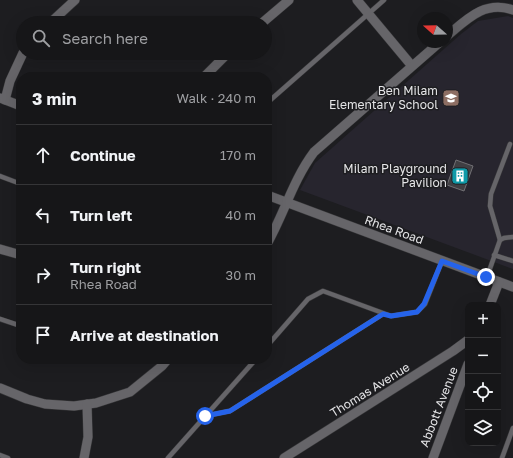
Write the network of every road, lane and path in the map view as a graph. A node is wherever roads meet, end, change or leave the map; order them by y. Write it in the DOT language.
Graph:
graph roads {
  1 [pos="75,0"];
  2 [pos="289,0"];
  3 [pos="357,0"];
  4 [pos="384,0"];
  5 [pos="513,10"];
  6 [pos="368,14"];
  7 [pos="58,16"];
  8 [pos="270,16"];
  9 [pos="453,31"];
  10 [pos="433,48"];
  11 [pos="20,60"];
  12 [pos="221,60"];
  13 [pos="412,66"];
  14 [pos="209,72"];
  15 [pos="2,99"];
  16 [pos="272,99"];
  17 [pos="16,104"];
  18 [pos="510,144"];
  19 [pos="0,176"];
  20 [pos="16,182"];
  21 [pos="272,198"];
  22 [pos="286,202"];
  23 [pos="272,236"];
  24 [pos="513,237"];
  25 [pos="500,240"];
  26 [pos="0,249"];
  27 [pos="16,254"];
  28 [pos="494,255"];
  29 [pos="442,261"];
  30 [pos="513,261"];
  31 [pos="486,277"];
  32 [pos="499,282"];
  33 [pos="513,287"];
  34 [pos="491,302"];
  35 [pos="383,314"];
  36 [pos="0,319"];
  37 [pos="16,324"];
  38 [pos="272,340"];
  39 [pos="465,342"];
  40 [pos="164,364"];
  41 [pos="252,364"];
  42 [pos="465,372"];
  43 [pos="0,388"];
  44 [pos="86,404"];
  45 [pos="205,416"];
  46 [pos="513,428"];
  47 [pos="0,455"];
  48 [pos="8,458"];
  49 [pos="84,458"];
  50 [pos="168,458"];
  51 [pos="284,458"];
  52 [pos="432,458"];
  53 [pos="502,458"];
  1 -- 7 [label="street"];
  2 -- 8 [label="street"];
  3 -- 6 [label="street"];
  4 -- 6 [label="lane"];
  5 -- 9 [label="street"];
  6 -- 13 [label="street"];
  6 -- 16 [label="lane"];
  10 -- 13 [label="street"];
  11 -- 15 [label="street"];
  12 -- 14 [label="street"];
  13 -- 22 [label="street"];
  15 -- 17 [label="street"];
  18 -- 25 [label="lane"];
  19 -- 20 [label="lane"];
  21 -- 22 [label="street, Rhea Road"];
  22 -- 23 [label="street"];
  22 -- 29 [label="street, Rhea Road"];
  24 -- 25 [label="lane"];
  25 -- 28 [label="lane"];
  26 -- 27 [label="street"];
  28 -- 30 [label="lane"];
  28 -- 31 [label="lane"];
  29 -- 31 [label="street, Rhea Road"];
  29 -- 35 [label="lane"];
  31 -- 32 [label="street, Rhea Road"];
  32 -- 33 [label="street, Rhea Road"];
  32 -- 34 [label="street"];
  35 -- 38 [label="lane"];
  35 -- 45 [label="lane"];
  36 -- 37 [label="lane"];
  39 -- 51 [label="street, Thomas Avenue"];
  40 -- 44 [label="street"];
  41 -- 45 [label="lane"];
  42 -- 52 [label="street, Abbott Avenue"];
  43 -- 44 [label="street"];
  44 -- 49 [label="street"];
  45 -- 50 [label="lane"];
  46 -- 53 [label="lane"];
  47 -- 48 [label="lane"];
}
